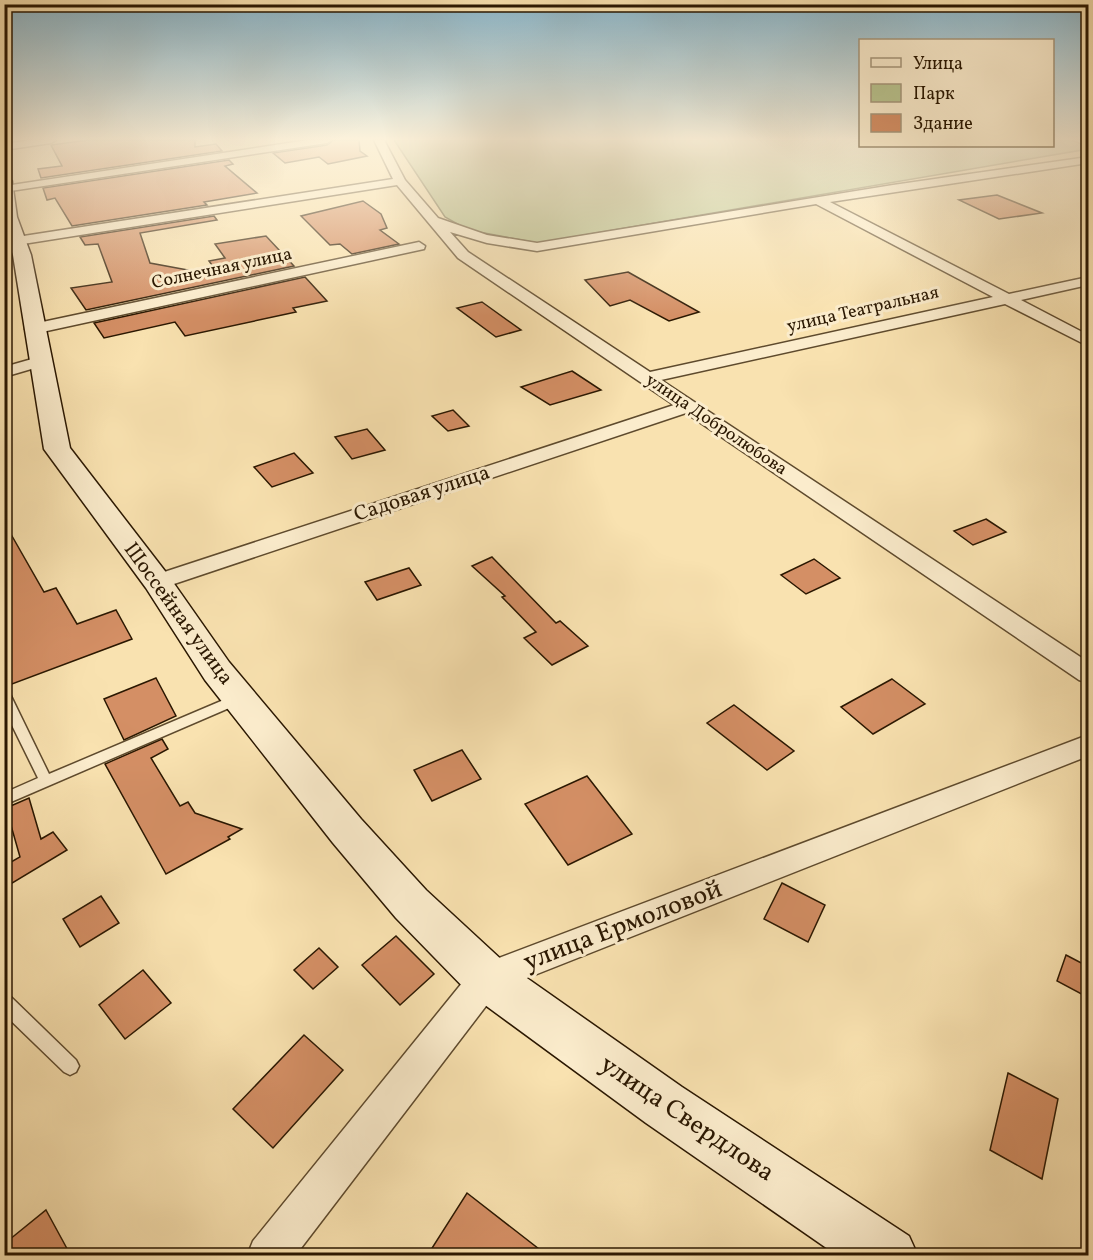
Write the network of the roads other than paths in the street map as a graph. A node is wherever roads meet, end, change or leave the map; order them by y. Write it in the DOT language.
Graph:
graph roads {
  1 [pos="6,199"];
  2 [pos="286,199"];
  3 [pos="415,199"];
  4 [pos="832,199"];
  5 [pos="819,201"];
  6 [pos="432,219"];
  7 [pos="11,242"];
  8 [pos="419,246"];
  9 [pos="1089,281"];
  10 [pos="1006,298"];
  11 [pos="33,329"];
  12 [pos="1089,341"];
  13 [pos="39,362"];
  14 [pos="4,372"];
  15 [pos="647,378"];
  16 [pos="688,406"];
  17 [pos="157,582"];
  18 [pos="1089,674"];
  19 [pos="4,694"];
  20 [pos="239,698"];
  21 [pos="1089,746"];
  22 [pos="46,781"];
  23 [pos="4,799"];
  24 [pos="487,978"];
  25 [pos="4,1002"];
  26 [pos="70,1066"];
  27 [pos="268,1256"];
  28 [pos="889,1256"];
  1 -- 7 [label="main road, Шоссейная улица"];
  2 -- 7 [label="street"];
  3 -- 6 [label="street, улица Добролюбова"];
  4 -- 5 [label="street"];
  5 -- 6 [label="street"];
  5 -- 10 [label="street"];
  6 -- 15 [label="street, улица Добролюбова"];
  7 -- 11 [label="main road, Шоссейная улица"];
  8 -- 11 [label="street, Солнечная улица"];
  9 -- 10 [label="street, улица Театральная"];
  10 -- 12 [label="street"];
  10 -- 15 [label="street, улица Театральная"];
  11 -- 13 [label="main road, Шоссейная улица"];
  13 -- 14 [label="street"];
  13 -- 17 [label="main road, Шоссейная улица"];
  15 -- 16 [label="street, улица Добролюбова"];
  16 -- 17 [label="street, Садовая улица"];
  16 -- 18 [label="street, улица Добролюбова"];
  17 -- 20 [label="main road, Шоссейная улица"];
  19 -- 22 [label="lane"];
  20 -- 22 [label="lane"];
  20 -- 24 [label="main road, Шоссейная улица"];
  21 -- 24 [label="street, улица Ермоловой"];
  22 -- 23 [label="lane"];
  24 -- 27 [label="street"];
  24 -- 28 [label="main road, улица Свердлова"];
  25 -- 26 [label="lane"];
}
